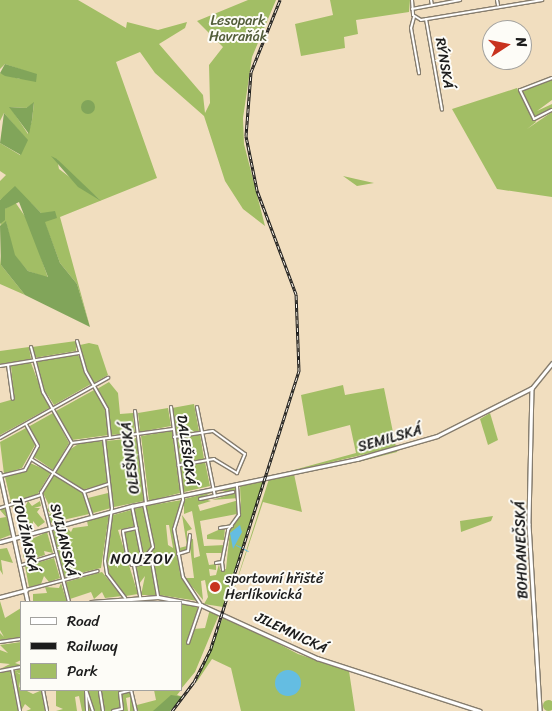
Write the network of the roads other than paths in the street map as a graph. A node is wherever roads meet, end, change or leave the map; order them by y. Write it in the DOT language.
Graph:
graph roads {
  1 [pos="412,0"];
  2 [pos="431,0"];
  3 [pos="460,0"];
  4 [pos="497,0"];
  5 [pos="542,0"];
  6 [pos="447,1"];
  7 [pos="530,1"];
  8 [pos="432,5"];
  9 [pos="498,5"];
  10 [pos="412,9"];
  11 [pos="414,17"];
  12 [pos="426,19"];
  13 [pos="419,73"];
  14 [pos="552,78"];
  15 [pos="442,110"];
  16 [pos="552,110"];
  17 [pos="77,341"];
  18 [pos="31,347"];
  19 [pos="79,353"];
  20 [pos="33,360"];
  21 [pos="552,364"];
  22 [pos="8,365"];
  23 [pos="0,366"];
  24 [pos="108,378"];
  25 [pos="94,387"];
  26 [pos="532,388"];
  27 [pos="13,399"];
  28 [pos="171,407"];
  29 [pos="197,407"];
  30 [pos="53,409"];
  31 [pos="136,411"];
  32 [pos="26,424"];
  33 [pos="173,429"];
  34 [pos="201,432"];
  35 [pos="138,435"];
  36 [pos="174,436"];
  37 [pos="0,438"];
  38 [pos="110,438"];
  39 [pos="104,439"];
  40 [pos="72,444"];
  41 [pos="31,459"];
  42 [pos="207,460"];
  43 [pos="178,465"];
  44 [pos="54,472"];
  45 [pos="0,474"];
  46 [pos="109,484"];
  47 [pos="237,484"];
  48 [pos="212,489"];
  49 [pos="84,492"];
  50 [pos="233,492"];
  51 [pos="41,495"];
  52 [pos="182,496"];
  53 [pos="215,496"];
  54 [pos="200,499"];
  55 [pos="145,504"];
  56 [pos="8,505"];
  57 [pos="132,506"];
  58 [pos="0,508"];
  59 [pos="112,511"];
  60 [pos="92,516"];
  61 [pos="232,526"];
  62 [pos="47,528"];
  63 [pos="137,528"];
  64 [pos="220,528"];
  65 [pos="190,535"];
  66 [pos="17,537"];
  67 [pos="0,542"];
  68 [pos="178,554"];
  69 [pos="55,555"];
  70 [pos="142,556"];
  71 [pos="146,556"];
  72 [pos="128,560"];
  73 [pos="147,562"];
  74 [pos="152,562"];
  75 [pos="157,562"];
  76 [pos="222,562"];
  77 [pos="216,563"];
  78 [pos="22,565"];
  79 [pos="134,565"];
  80 [pos="223,570"];
  81 [pos="98,571"];
  82 [pos="62,580"];
  83 [pos="26,590"];
  84 [pos="0,597"];
  85 [pos="140,597"];
  86 [pos="145,597"];
  87 [pos="159,597"];
  88 [pos="125,598"];
  89 [pos="28,601"];
  90 [pos="69,601"];
  91 [pos="100,601"];
  92 [pos="145,601"];
  93 [pos="161,601"];
  94 [pos="201,604"];
  95 [pos="20,639"];
  96 [pos="0,642"];
  97 [pos="188,643"];
  98 [pos="20,667"];
  99 [pos="12,669"];
  100 [pos="0,671"];
  101 [pos="44,691"];
  102 [pos="86,691"];
  103 [pos="86,691"];
  104 [pos="128,691"];
  105 [pos="132,691"];
  106 [pos="100,692"];
  107 [pos="20,711"];
  108 [pos="47,711"];
  109 [pos="87,711"];
  110 [pos="93,711"];
  111 [pos="103,711"];
  112 [pos="114,711"];
  113 [pos="136,711"];
  114 [pos="480,711"];
  115 [pos="540,711"];
  1 -- 10 [label="street"];
  2 -- 8 [label="street"];
  3 -- 6 [label="street"];
  4 -- 9 [label="street"];
  5 -- 7 [label="street"];
  6 -- 8 [label="street"];
  7 -- 9 [label="street"];
  8 -- 10 [label="street"];
  9 -- 12 [label="street"];
  10 -- 11 [label="street"];
  11 -- 12 [label="street"];
  11 -- 13 [label="street"];
  12 -- 15 [label="street, RÝNSKÁ"];
  14 -- 16 [label="street"];
  17 -- 19 [label="street"];
  18 -- 20 [label="street"];
  19 -- 20 [label="street"];
  19 -- 25 [label="street"];
  20 -- 22 [label="street"];
  20 -- 30 [label="street"];
  21 -- 26 [label="street, SEMILSKÁ"];
  22 -- 23 [label="street"];
  22 -- 27 [label="street"];
  24 -- 25 [label="street"];
  25 -- 30 [label="street"];
  25 -- 38 [label="street"];
  26 -- 47 [label="street, SEMILSKÁ"];
  26 -- 115 [label="street, BOHDANEČSKÁ"];
  28 -- 33 [label="street, DALEŠICKÁ"];
  29 -- 34 [label="street"];
  30 -- 32 [label="street"];
  30 -- 40 [label="street"];
  31 -- 35 [label="street, OLEŠNICKÁ"];
  32 -- 37 [label="street"];
  32 -- 41 [label="street"];
  33 -- 35 [label="street"];
  33 -- 36 [label="street, DALEŠICKÁ"];
  34 -- 36 [label="street"];
  34 -- 42 [label="street"];
  34 -- 42 [label="street"];
  35 -- 38 [label="street"];
  35 -- 55 [label="street, OLEŠNICKÁ"];
  36 -- 43 [label="street, DALEŠICKÁ"];
  38 -- 39 [label="street"];
  39 -- 40 [label="street"];
  39 -- 46 [label="street"];
  40 -- 44 [label="street, SVIJANSKÁ"];
  41 -- 44 [label="street"];
  41 -- 45 [label="street"];
  42 -- 43 [label="street"];
  42 -- 48 [label="street"];
  43 -- 52 [label="street, DALEŠICKÁ"];
  44 -- 49 [label="street"];
  44 -- 51 [label="street, SVIJANSKÁ"];
  45 -- 56 [label="street, TOUŽIMSKÁ"];
  46 -- 49 [label="street"];
  46 -- 59 [label="street"];
  47 -- 48 [label="street, SEMILSKÁ"];
  47 -- 61 [label="street"];
  48 -- 52 [label="street, SEMILSKÁ"];
  48 -- 53 [label="street"];
  49 -- 60 [label="street"];
  50 -- 53 [label="street"];
  51 -- 56 [label="street"];
  51 -- 62 [label="street, SVIJANSKÁ"];
  52 -- 55 [label="street, SEMILSKÁ"];
  52 -- 68 [label="street, DALEŠICKÁ"];
  53 -- 54 [label="street"];
  55 -- 57 [label="street, SEMILSKÁ"];
  55 -- 71 [label="street, OLEŠNICKÁ"];
  56 -- 58 [label="street"];
  56 -- 66 [label="street, TOUŽIMSKÁ"];
  57 -- 59 [label="street, SEMILSKÁ"];
  57 -- 63 [label="street"];
  59 -- 60 [label="street, SEMILSKÁ"];
  59 -- 88 [label="street"];
  60 -- 62 [label="street, SEMILSKÁ"];
  61 -- 64 [label="street"];
  61 -- 76 [label="street"];
  62 -- 66 [label="street, SEMILSKÁ"];
  62 -- 69 [label="street, SVIJANSKÁ"];
  63 -- 70 [label="street"];
  63 -- 72 [label="street"];
  65 -- 68 [label="street"];
  66 -- 67 [label="street, SEMILSKÁ"];
  66 -- 78 [label="street, TOUŽIMSKÁ"];
  68 -- 94 [label="street, DALEŠICKÁ"];
  69 -- 78 [label="street"];
  69 -- 82 [label="street, SVIJANSKÁ"];
  70 -- 71 [label="street"];
  70 -- 72 [label="street"];
  71 -- 73 [label="street"];
  72 -- 79 [label="street"];
  73 -- 74 [label="street"];
  73 -- 79 [label="street"];
  74 -- 75 [label="street"];
  74 -- 87 [label="street"];
  76 -- 77 [label="street"];
  76 -- 80 [label="street"];
  78 -- 83 [label="street, TOUŽIMSKÁ"];
  79 -- 85 [label="street"];
  81 -- 82 [label="street"];
  82 -- 83 [label="street"];
  82 -- 90 [label="street, SVIJANSKÁ"];
  83 -- 84 [label="street"];
  83 -- 89 [label="street, TOUŽIMSKÁ"];
  85 -- 86 [label="street, JILEMNICKÁ"];
  85 -- 88 [label="street, JILEMNICKÁ"];
  86 -- 87 [label="street, JILEMNICKÁ"];
  86 -- 92 [label="street"];
  87 -- 93 [label="street"];
  87 -- 94 [label="street, JILEMNICKÁ"];
  88 -- 91 [label="street, JILEMNICKÁ"];
  94 -- 97 [label="street"];
  94 -- 114 [label="street, JILEMNICKÁ"];
  95 -- 96 [label="street"];
  98 -- 99 [label="street"];
  99 -- 100 [label="street"];
  99 -- 107 [label="street"];
  101 -- 108 [label="street"];
  102 -- 110 [label="street"];
  103 -- 109 [label="street"];
  104 -- 112 [label="street"];
  105 -- 113 [label="street"];
  106 -- 111 [label="street"];
}
